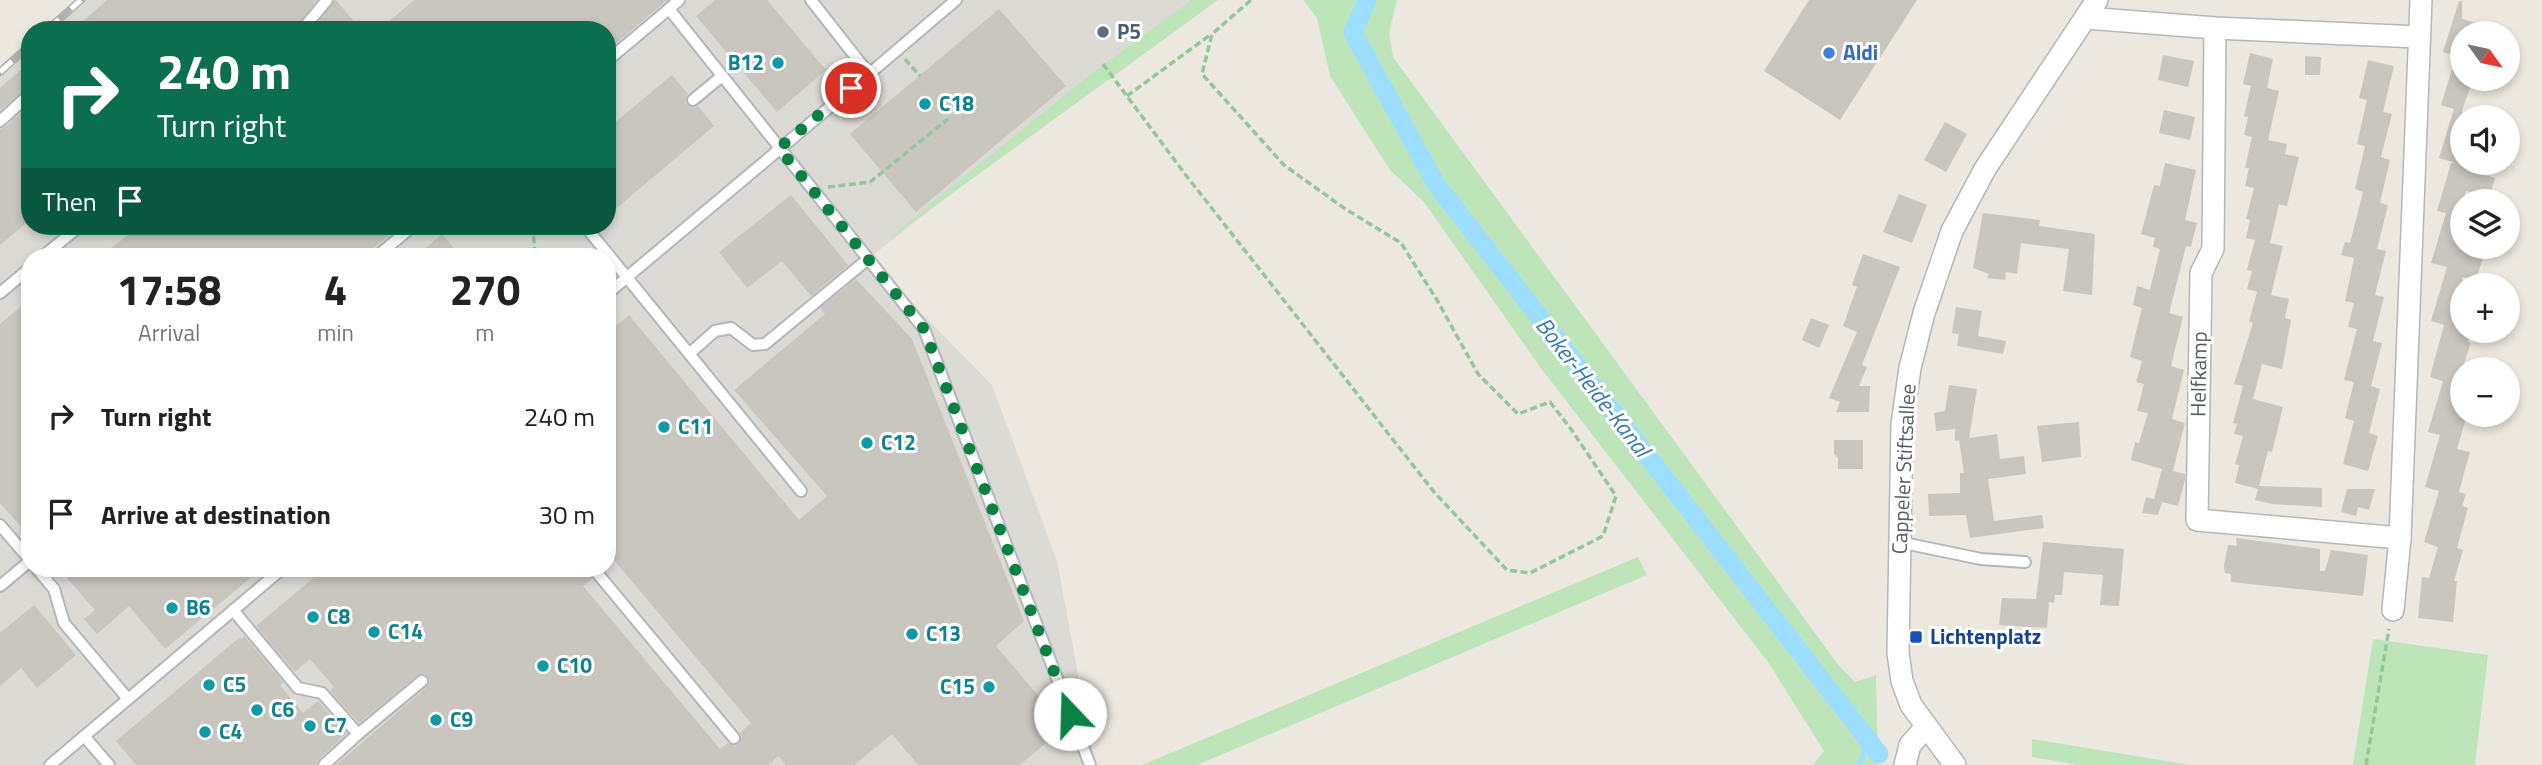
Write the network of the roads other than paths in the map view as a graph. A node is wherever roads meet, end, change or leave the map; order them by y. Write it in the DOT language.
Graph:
graph roads {
  1 [pos="327,0"];
  2 [pos="679,0"];
  3 [pos="811,0"];
  4 [pos="956,0"];
  5 [pos="2421,0"];
  6 [pos="668,9"];
  7 [pos="2091,9"];
  8 [pos="310,21"];
  9 [pos="2215,28"];
  10 [pos="2419,37"];
  11 [pos="616,53"];
  12 [pos="869,74"];
  13 [pos="722,76"];
  14 [pos="693,100"];
  15 [pos="21,102"];
  16 [pos="0,121"];
  17 [pos="779,148"];
  18 [pos="69,235"];
  19 [pos="402,235"];
  20 [pos="53,248"];
  21 [pos="387,248"];
  22 [pos="868,260"];
  23 [pos="616,262"];
  24 [pos="21,274"];
  25 [pos="628,276"];
  26 [pos="616,286"];
  27 [pos="2,288"];
  28 [pos="690,353"];
  29 [pos="802,491"];
  30 [pos="0,525"];
  31 [pos="2400,538"];
  32 [pos="1899,542"];
  33 [pos="21,550"];
  34 [pos="2025,562"];
  35 [pos="21,568"];
  36 [pos="44,577"];
  37 [pos="273,577"];
  38 [pos="600,577"];
  39 [pos="0,586"];
  40 [pos="2393,610"];
  41 [pos="233,611"];
  42 [pos="422,681"];
  43 [pos="128,699"];
  44 [pos="1926,727"];
  45 [pos="358,734"];
  46 [pos="84,736"];
  47 [pos="734,738"];
  48 [pos="50,765"];
  49 [pos="109,765"];
  50 [pos="324,765"];
  51 [pos="1090,765"];
  52 [pos="1905,765"];
  53 [pos="1955,765"];
  1 -- 8 [label="lane"];
  2 -- 6 [label="lane"];
  3 -- 12 [label="lane"];
  4 -- 12 [label="lane"];
  5 -- 10 [label="street"];
  6 -- 11 [label="lane"];
  6 -- 13 [label="lane"];
  7 -- 9 [label="street"];
  7 -- 32 [label="street, Cappeler Stiftsallee"];
  9 -- 10 [label="street"];
  9 -- 31 [label="street, Helfkamp"];
  10 -- 31 [label="street"];
  12 -- 17 [label="lane"];
  13 -- 14 [label="lane"];
  13 -- 17 [label="lane"];
  15 -- 16 [label="lane"];
  17 -- 22 [label="lane"];
  17 -- 25 [label="lane"];
  18 -- 20 [label="lane"];
  19 -- 21 [label="lane"];
  22 -- 28 [label="lane"];
  22 -- 51 [label="lane"];
  23 -- 25 [label="lane"];
  24 -- 27 [label="lane"];
  25 -- 26 [label="lane"];
  25 -- 28 [label="lane"];
  28 -- 29 [label="lane"];
  30 -- 33 [label="lane"];
  31 -- 40 [label="street"];
  32 -- 34 [label="lane"];
  32 -- 44 [label="street, Cappeler Stiftsallee"];
  35 -- 39 [label="lane"];
  36 -- 43 [label="lane"];
  37 -- 41 [label="lane"];
  38 -- 47 [label="lane"];
  41 -- 43 [label="lane"];
  41 -- 45 [label="lane"];
  42 -- 45 [label="lane"];
  43 -- 46 [label="lane"];
  44 -- 52 [label="street"];
  44 -- 53 [label="street"];
  45 -- 50 [label="lane"];
  46 -- 48 [label="lane"];
  46 -- 49 [label="lane"];
}
